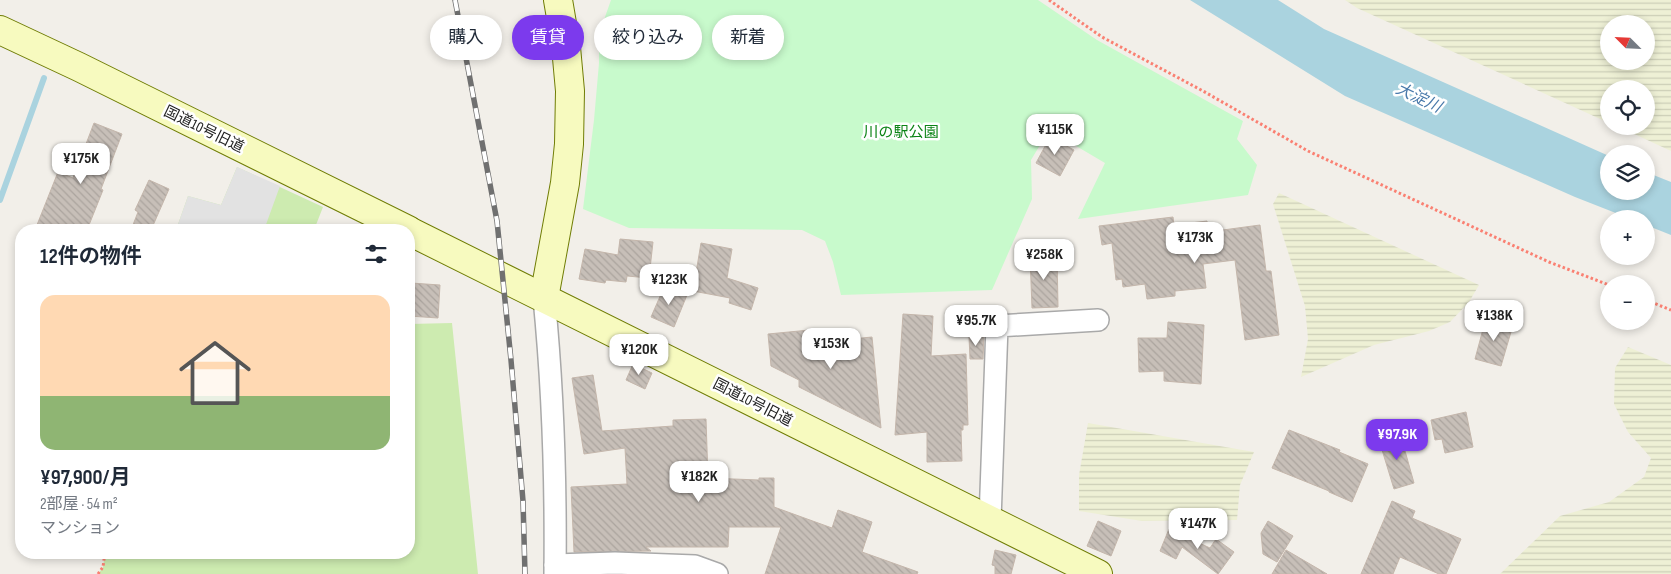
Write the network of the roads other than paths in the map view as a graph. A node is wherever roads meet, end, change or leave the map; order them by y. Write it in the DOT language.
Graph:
graph roads {
  1 [pos="558,0"];
  2 [pos="0,30"];
  3 [pos="396,224"];
  4 [pos="415,234"];
  5 [pos="544,298"];
  6 [pos="1098,320"];
  7 [pos="990,520"];
  8 [pos="555,570"];
  9 [pos="717,574"];
  10 [pos="1098,574"];
  1 -- 5 [label="street"];
  2 -- 3 [label="street, 国道10号旧道"];
  4 -- 5 [label="street, 国道10号旧道"];
  5 -- 7 [label="street, 国道10号旧道"];
  5 -- 8 [label="street"];
  6 -- 7 [label="street"];
  7 -- 10 [label="street, 国道10号旧道"];
  8 -- 9 [label="street"];
}
